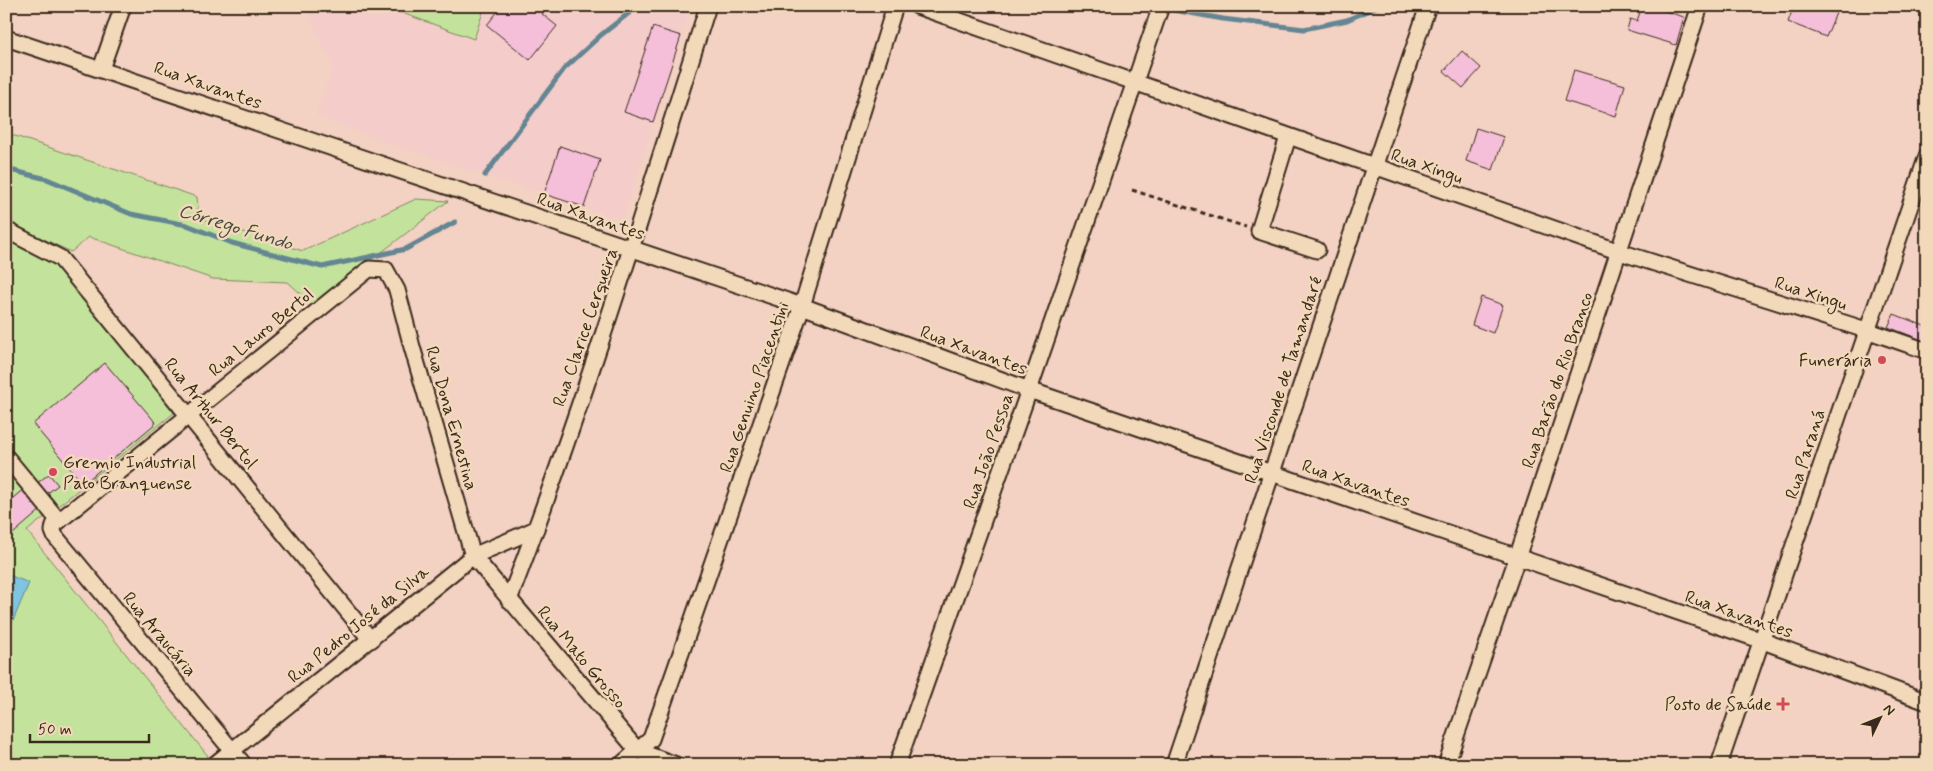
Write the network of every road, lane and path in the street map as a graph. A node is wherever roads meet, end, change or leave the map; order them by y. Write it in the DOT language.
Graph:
graph roads {
  1 [pos="123,6"];
  2 [pos="708,6"];
  3 [pos="895,6"];
  4 [pos="917,6"];
  5 [pos="1161,6"];
  6 [pos="1428,6"];
  7 [pos="1700,6"];
  8 [pos="6,38"];
  9 [pos="101,69"];
  10 [pos="1134,83"];
  11 [pos="1288,137"];
  12 [pos="1927,156"];
  13 [pos="1373,167"];
  14 [pos="1132,190"];
  15 [pos="6,230"];
  16 [pos="1259,231"];
  17 [pos="631,249"];
  18 [pos="1317,250"];
  19 [pos="1620,252"];
  20 [pos="397,290"];
  21 [pos="802,306"];
  22 [pos="1866,330"];
  23 [pos="1927,351"];
  24 [pos="1029,390"];
  25 [pos="188,415"];
  26 [pos="7,458"];
  27 [pos="1271,474"];
  28 [pos="57,523"];
  29 [pos="536,529"];
  30 [pos="473,556"];
  31 [pos="1517,558"];
  32 [pos="509,600"];
  33 [pos="370,640"];
  34 [pos="1763,642"];
  35 [pos="1927,702"];
  36 [pos="232,750"];
  37 [pos="638,751"];
  38 [pos="214,765"];
  39 [pos="244,765"];
  40 [pos="621,765"];
  41 [pos="676,765"];
  42 [pos="897,765"];
  43 [pos="1174,765"];
  44 [pos="1446,765"];
  45 [pos="1719,765"];
  1 -- 9 [label="street"];
  2 -- 17 [label="street, Rua Clarice Cerqueira"];
  3 -- 21 [label="street, Rua Genuino Piacentini"];
  4 -- 10 [label="street, Rua Xingu"];
  5 -- 10 [label="street, Rua João Pessoa"];
  6 -- 13 [label="street, Rua Visconde de Tamandaré"];
  7 -- 19 [label="street, Rua Barão do Rio Branco"];
  8 -- 9 [label="street, Rua Xavantes"];
  9 -- 17 [label="street, Rua Xavantes"];
  10 -- 11 [label="street, Rua Xingu"];
  10 -- 24 [label="street, Rua João Pessoa"];
  11 -- 13 [label="street, Rua Xingu"];
  11 -- 16 [label="street"];
  12 -- 22 [label="street, Rua Paraná"];
  13 -- 19 [label="street, Rua Xingu"];
  13 -- 27 [label="street, Rua Visconde de Tamandaré"];
  14 -- 16 [label="path"];
  15 -- 25 [label="street, Rua Arthur Bertol"];
  16 -- 18 [label="street"];
  17 -- 21 [label="street, Rua Xavantes"];
  17 -- 29 [label="street, Rua Clarice Cerqueira"];
  19 -- 22 [label="street, Rua Xingu"];
  19 -- 31 [label="street, Rua Barão do Rio Branco"];
  20 -- 25 [label="street, Rua Lauro Bertol"];
  20 -- 30 [label="street, Rua Dona Ernestina"];
  21 -- 24 [label="street, Rua Xavantes"];
  21 -- 37 [label="street, Rua Genuino Piacentini"];
  22 -- 23 [label="street, Rua Xingu"];
  22 -- 34 [label="street, Rua Paraná"];
  24 -- 27 [label="street, Rua Xavantes"];
  24 -- 42 [label="street, Rua João Pessoa"];
  25 -- 28 [label="street, Rua Lauro Bertol"];
  25 -- 33 [label="street, Rua Arthur Bertol"];
  26 -- 28 [label="street, Rua Araucária"];
  27 -- 31 [label="street, Rua Xavantes"];
  27 -- 43 [label="street, Rua Visconde de Tamandaré"];
  28 -- 36 [label="street, Rua Araucária"];
  29 -- 30 [label="street, Rua Pedro José da Silva"];
  29 -- 32 [label="street, Rua Clarice Cerqueira"];
  30 -- 32 [label="street, Rua Mato Grosso"];
  30 -- 33 [label="street, Rua Pedro José da Silva"];
  31 -- 34 [label="street, Rua Xavantes"];
  31 -- 44 [label="street, Rua Barão do Rio Branco"];
  32 -- 37 [label="street, Rua Mato Grosso"];
  33 -- 36 [label="street, Rua Pedro José da Silva"];
  34 -- 35 [label="street, Rua Xavantes"];
  34 -- 45 [label="street, Rua Paraná"];
  36 -- 38 [label="street, Rua Pedro José da Silva"];
  36 -- 39 [label="street, Rua Araucária"];
  37 -- 40 [label="street, Rua Genuino Piacentini"];
  37 -- 41 [label="street, Rua Mato Grosso"];
}
